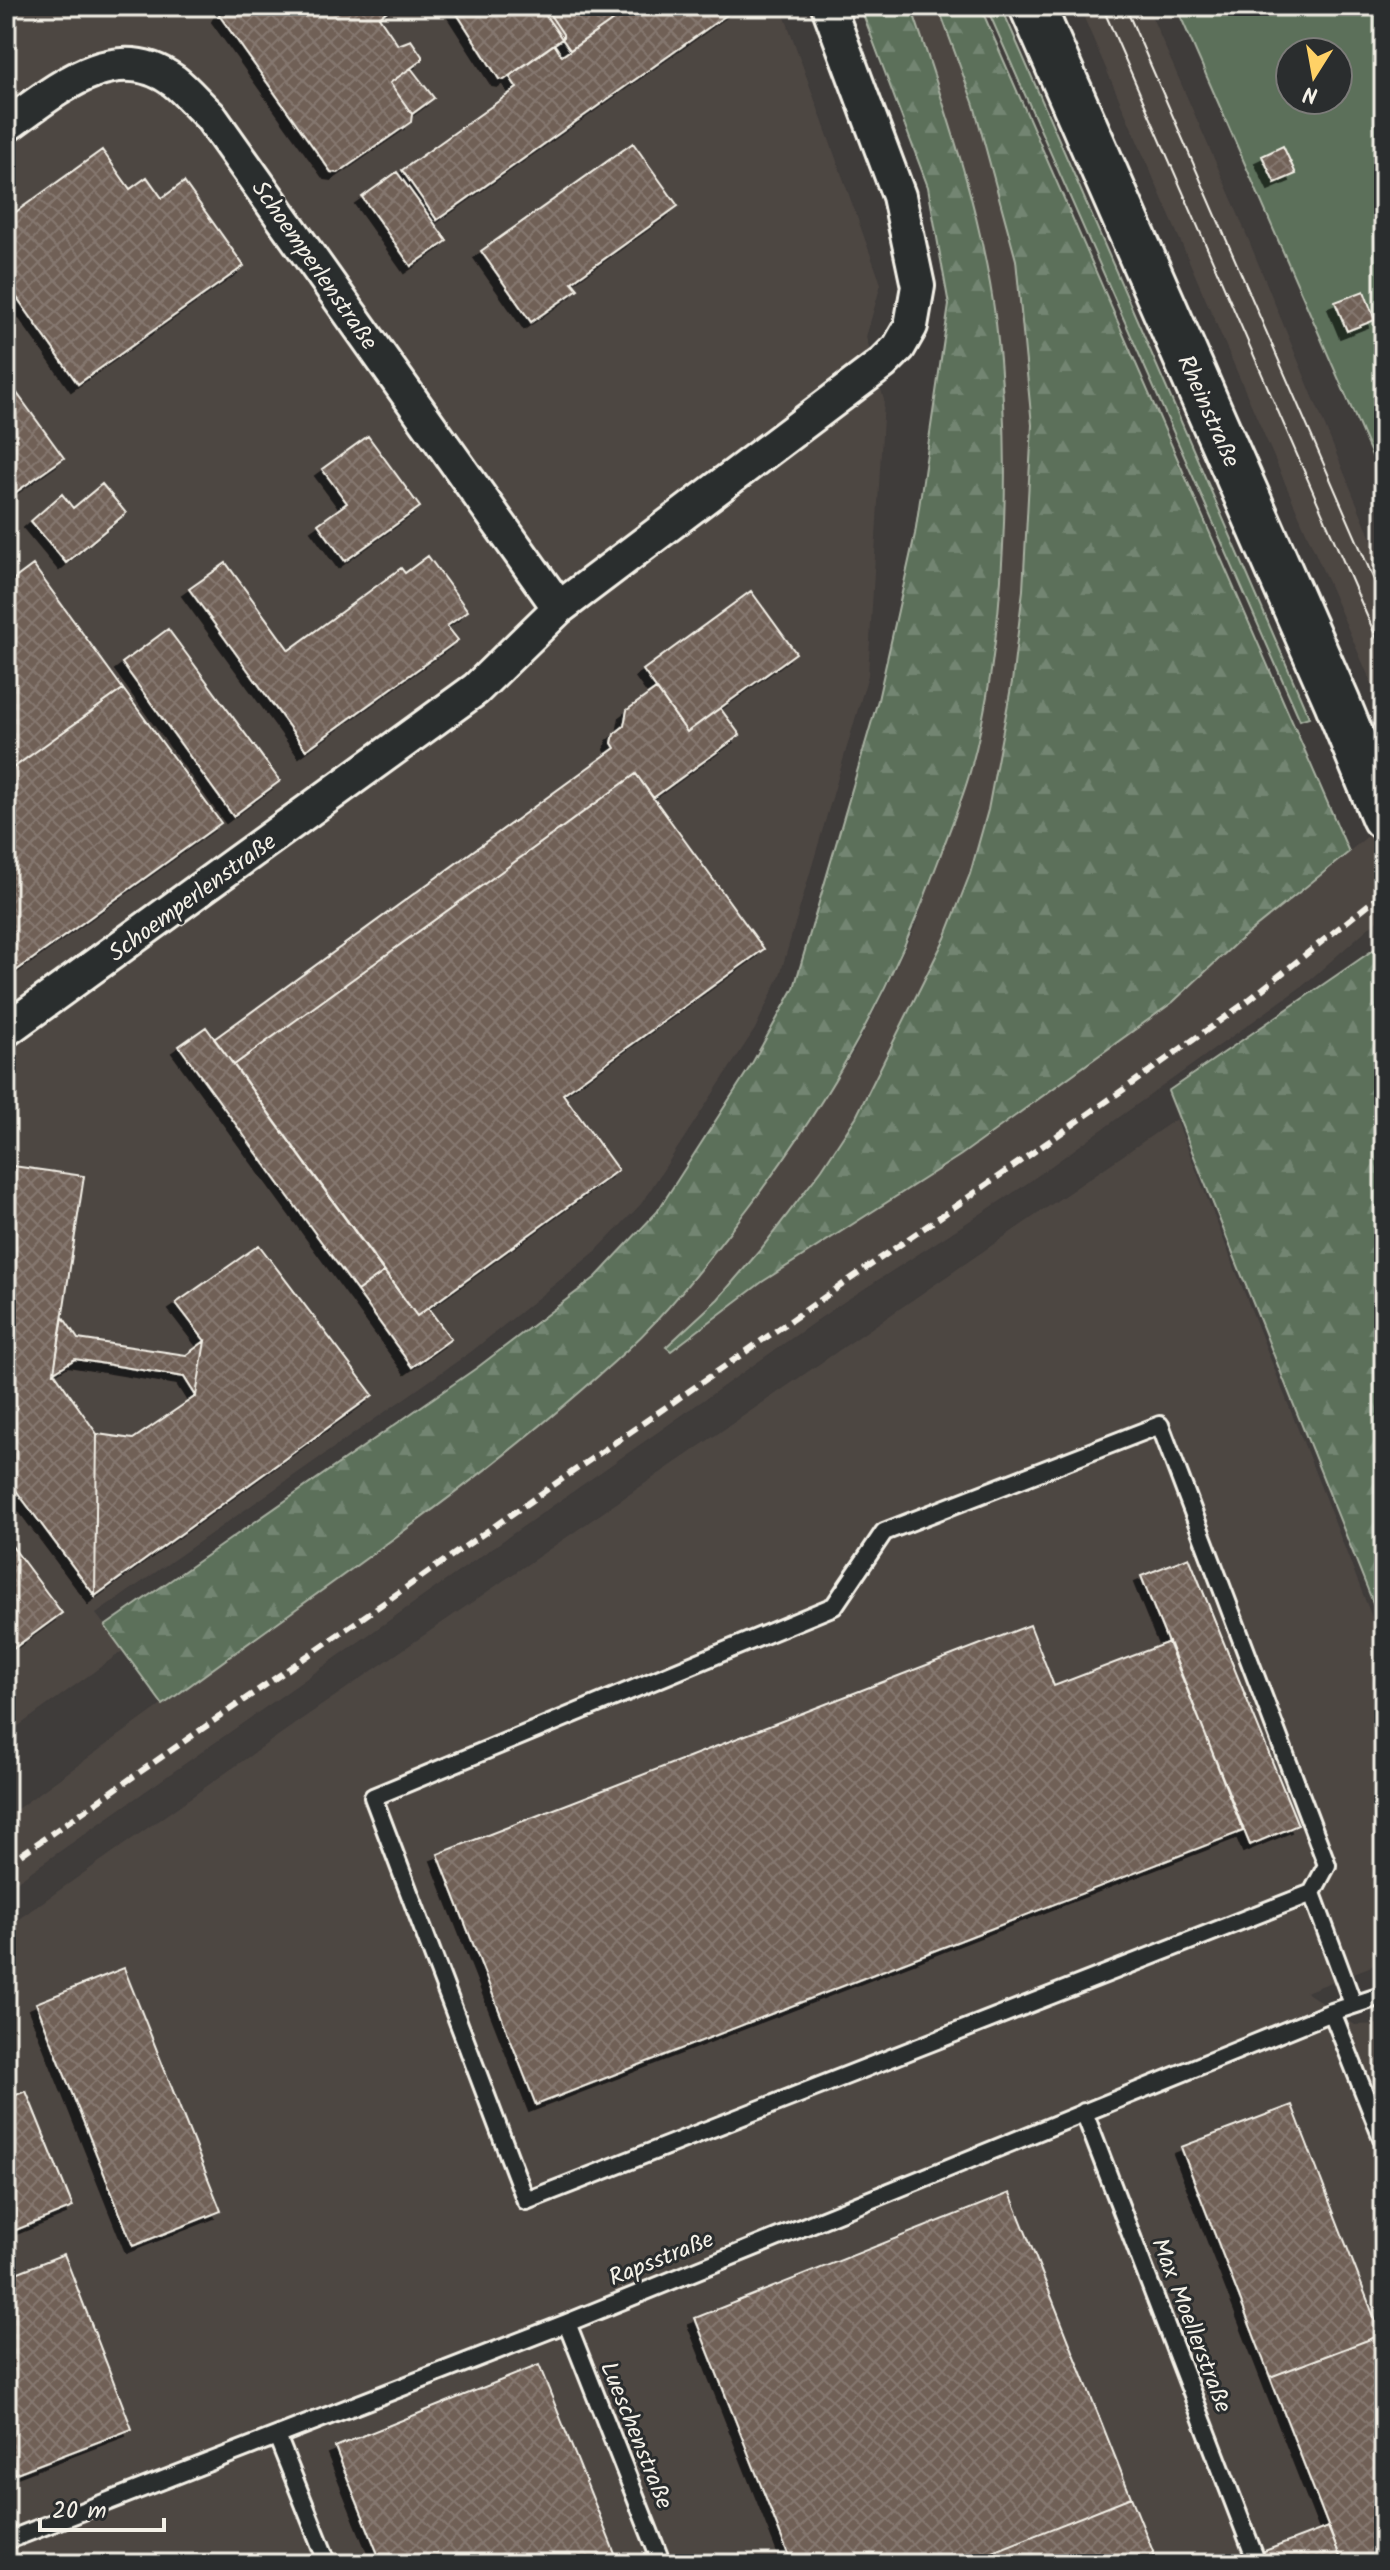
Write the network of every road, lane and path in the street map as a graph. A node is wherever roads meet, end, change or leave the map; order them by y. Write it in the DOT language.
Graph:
graph roads {
  1 [pos="828,6"];
  2 [pos="1032,6"];
  3 [pos="6,126"];
  4 [pos="559,608"];
  5 [pos="1384,817"];
  6 [pos="6,1030"];
  7 [pos="1312,1893"];
  8 [pos="1384,1995"];
  9 [pos="1353,2004"];
  10 [pos="1332,2012"];
  11 [pos="1084,2112"];
  12 [pos="1384,2143"];
  13 [pos="567,2323"];
  14 [pos="277,2436"];
  15 [pos="6,2541"];
  16 [pos="1254,2555"];
  17 [pos="328,2564"];
  18 [pos="662,2564"];
  1 -- 4 [label="street, Schoemperlenstraße"];
  2 -- 5 [label="main road, Rheinstraße"];
  3 -- 4 [label="street, Schoemperlenstraße"];
  4 -- 6 [label="street, Schoemperlenstraße"];
  7 -- 7 [label="lane"];
  7 -- 9 [label="lane"];
  8 -- 9 [label="lane, Rapsstraße"];
  9 -- 10 [label="lane, Rapsstraße"];
  10 -- 11 [label="lane, Rapsstraße"];
  10 -- 12 [label="lane"];
  11 -- 13 [label="lane, Rapsstraße"];
  11 -- 16 [label="lane, Max Moellerstraße"];
  13 -- 14 [label="lane, Rapsstraße"];
  13 -- 18 [label="lane, Lueschenstraße"];
  14 -- 15 [label="lane, Rapsstraße"];
  14 -- 17 [label="lane"];
}
